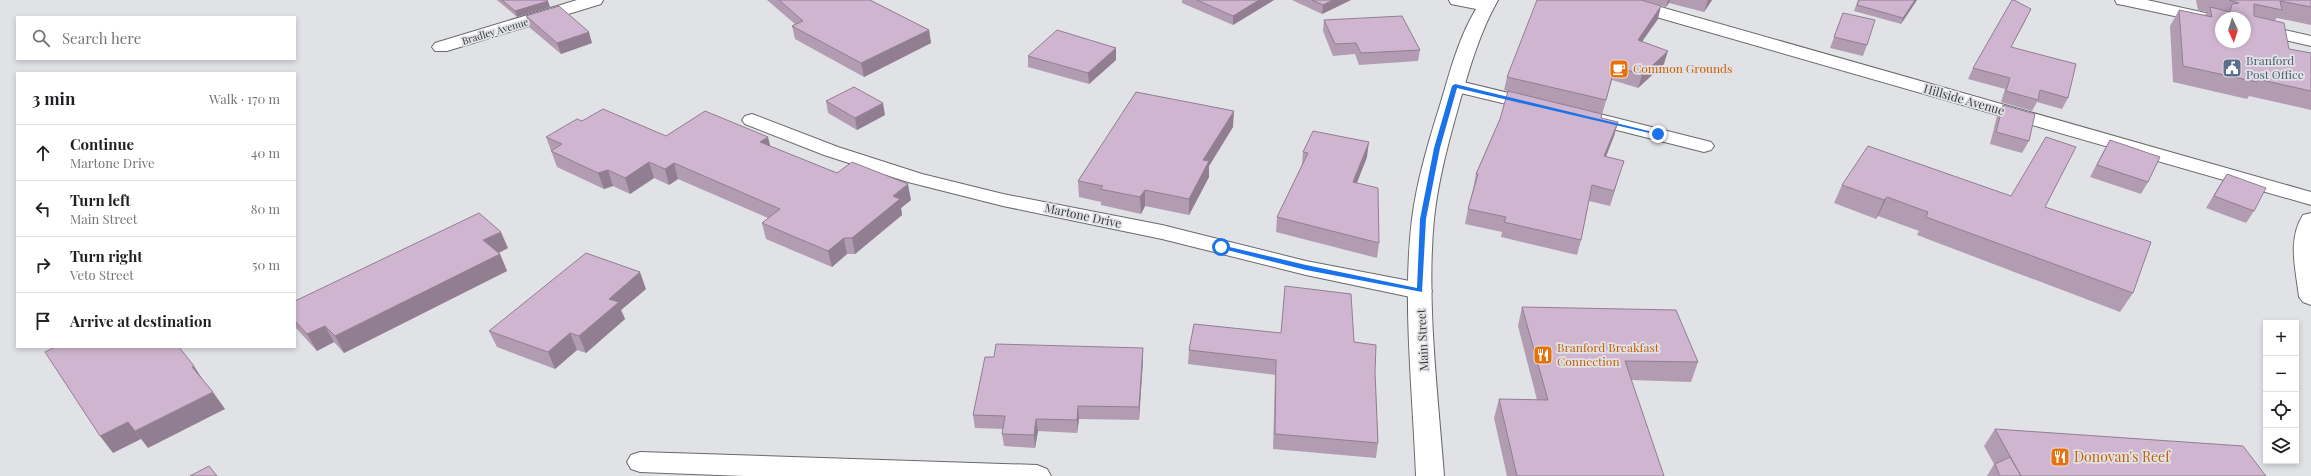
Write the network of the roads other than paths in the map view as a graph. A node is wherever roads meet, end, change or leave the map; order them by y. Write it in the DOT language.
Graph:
graph roads {
  1 [pos="595,0"];
  2 [pos="1457,0"];
  3 [pos="1617,0"];
  4 [pos="2123,0"];
  5 [pos="1488,3"];
  6 [pos="2215,20"];
  7 [pos="2251,27"];
  8 [pos="2311,41"];
  9 [pos="441,47"];
  10 [pos="1455,86"];
  11 [pos="1549,108"];
  12 [pos="1573,113"];
  13 [pos="752,120"];
  14 [pos="1704,146"];
  15 [pos="2311,199"];
  16 [pos="2311,220"];
  17 [pos="1420,291"];
  18 [pos="2311,297"];
  19 [pos="640,462"];
  20 [pos="1037,476"];
  21 [pos="1430,476"];
  1 -- 9 [label="street, Bradley Avenue"];
  2 -- 5 [label="street"];
  3 -- 15 [label="street, Hillside Avenue"];
  4 -- 6 [label="street"];
  5 -- 10 [label="street, Main Street"];
  7 -- 8 [label="street"];
  10 -- 11 [label="street"];
  10 -- 17 [label="street, Main Street"];
  12 -- 14 [label="street"];
  13 -- 17 [label="street, Martone Drive"];
  16 -- 18 [label="street"];
  17 -- 21 [label="street, Main Street"];
  19 -- 20 [label="street"];
}
